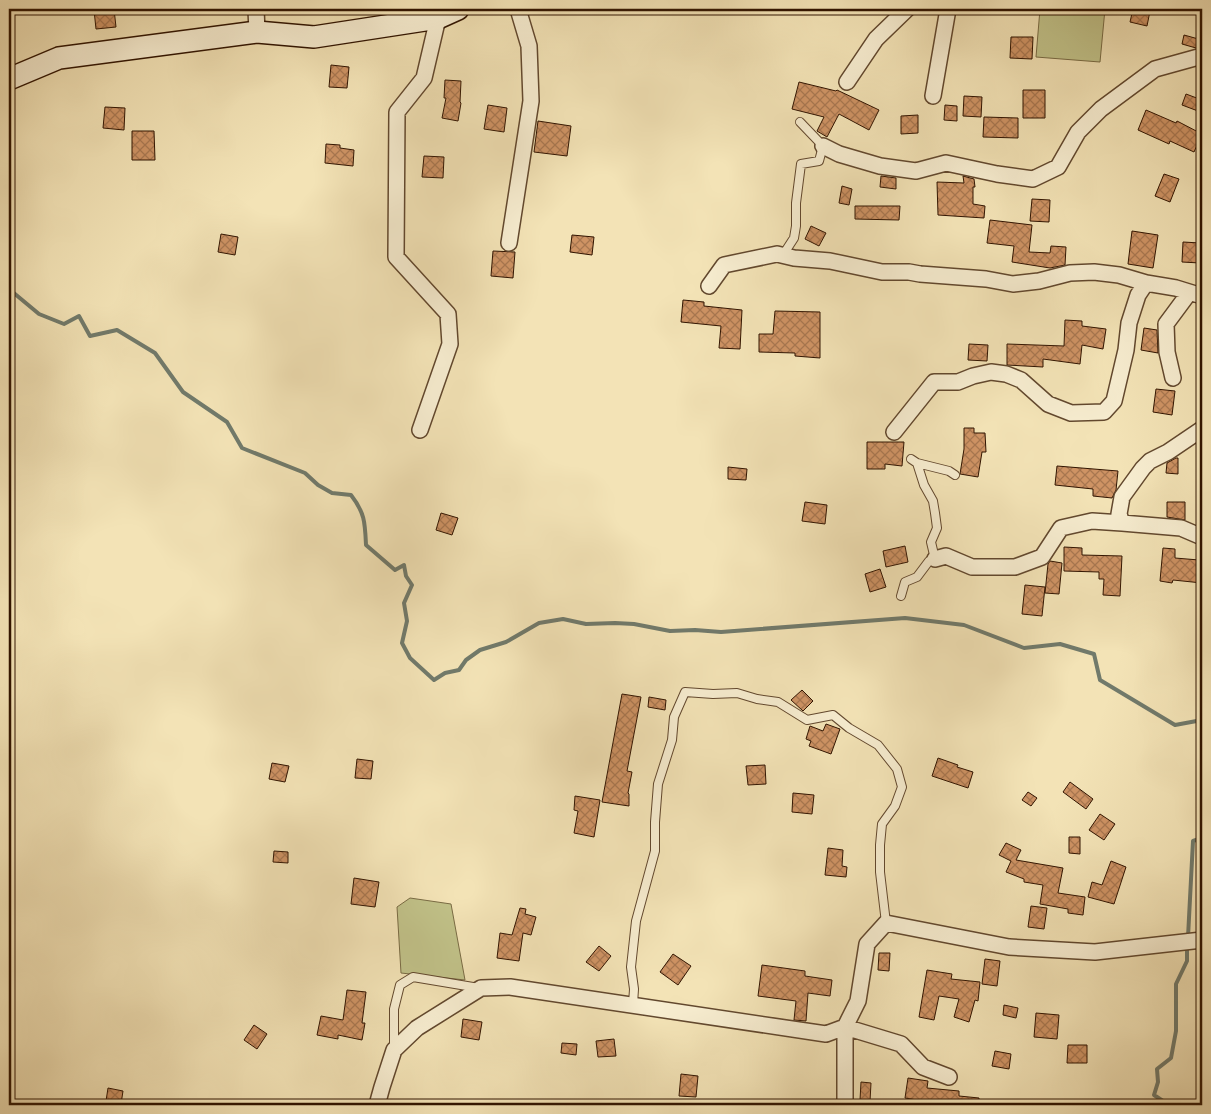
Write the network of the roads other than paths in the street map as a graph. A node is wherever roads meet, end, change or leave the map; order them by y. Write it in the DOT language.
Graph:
graph roads {
  1 [pos="256,9"];
  2 [pos="458,9"];
  3 [pos="518,9"];
  4 [pos="907,9"];
  5 [pos="948,9"];
  6 [pos="438,18"];
  7 [pos="258,32"];
  8 [pos="1202,56"];
  9 [pos="9,79"];
  10 [pos="847,82"];
  11 [pos="933,96"];
  12 [pos="800,122"];
  13 [pos="823,146"];
  14 [pos="509,243"];
  15 [pos="783,255"];
  16 [pos="1146,283"];
  17 [pos="709,286"];
  18 [pos="1196,294"];
  19 [pos="1173,378"];
  20 [pos="1202,429"];
  21 [pos="420,430"];
  22 [pos="894,432"];
  23 [pos="955,475"];
  24 [pos="1122,523"];
  25 [pos="1202,537"];
  26 [pos="935,559"];
  27 [pos="901,596"];
  28 [pos="886,923"];
  29 [pos="1194,942"];
  30 [pos="481,988"];
  31 [pos="633,1004"];
  32 [pos="845,1027"];
  33 [pos="394,1050"];
  34 [pos="949,1077"];
  35 [pos="377,1105"];
  36 [pos="845,1105"];
  1 -- 7 [label="street"];
  2 -- 6 [label="street"];
  3 -- 14 [label="street"];
  4 -- 10 [label="street"];
  5 -- 11 [label="street"];
  6 -- 7 [label="street"];
  6 -- 21 [label="street"];
  7 -- 9 [label="street"];
  8 -- 13 [label="street"];
  12 -- 13 [label="lane"];
  13 -- 15 [label="lane"];
  15 -- 16 [label="street"];
  15 -- 17 [label="street"];
  16 -- 18 [label="street"];
  16 -- 22 [label="street"];
  18 -- 19 [label="street"];
  20 -- 24 [label="street"];
  23 -- 26 [label="lane"];
  24 -- 25 [label="street"];
  24 -- 26 [label="street"];
  26 -- 27 [label="lane"];
  28 -- 29 [label="street"];
  28 -- 31 [label="lane"];
  28 -- 32 [label="street"];
  30 -- 31 [label="street"];
  30 -- 33 [label="street"];
  30 -- 33 [label="lane"];
  31 -- 32 [label="street"];
  32 -- 34 [label="street"];
  32 -- 36 [label="street"];
  33 -- 35 [label="street"];
}
